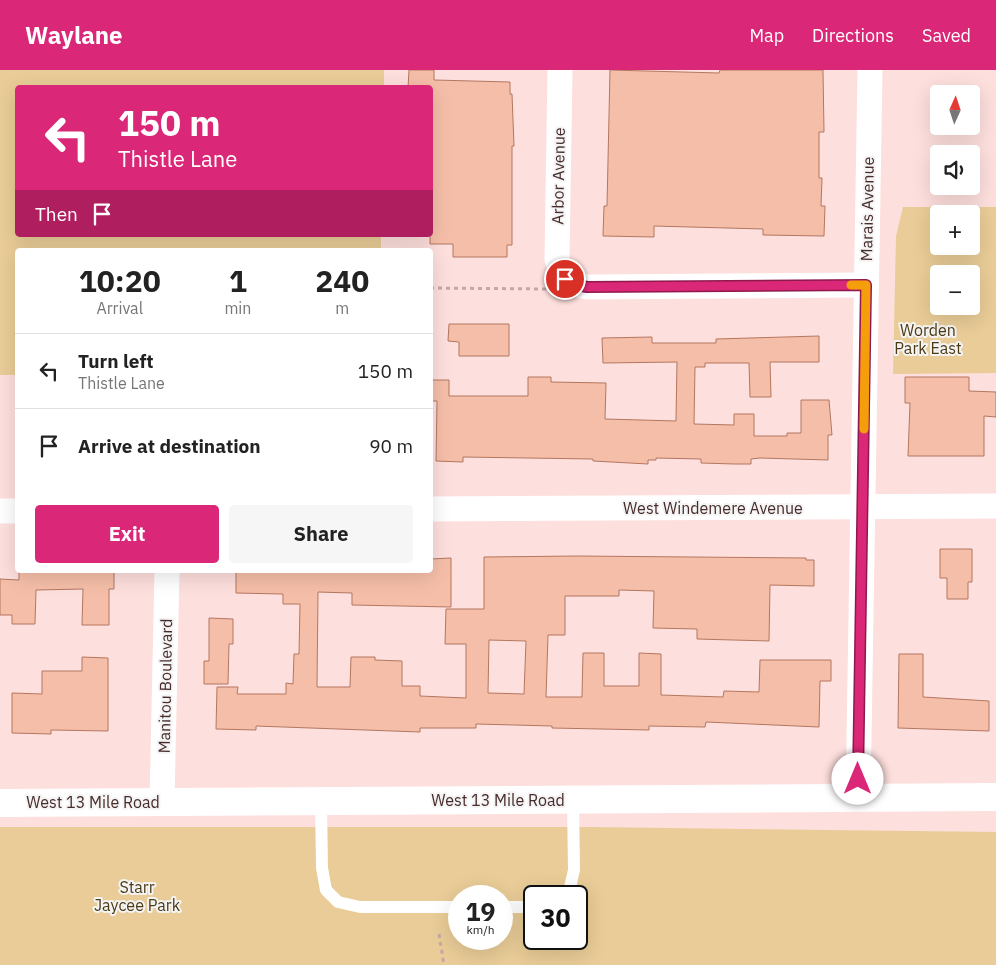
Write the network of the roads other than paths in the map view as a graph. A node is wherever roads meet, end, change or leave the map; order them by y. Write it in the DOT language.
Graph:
graph roads {
  1 [pos="560,70"];
  2 [pos="870,70"];
  3 [pos="866,285"];
  4 [pos="996,506"];
  5 [pos="862,507"];
  6 [pos="433,509"];
  7 [pos="0,511"];
  8 [pos="15,511"];
  9 [pos="167,573"];
  10 [pos="996,797"];
  11 [pos="858,798"];
  12 [pos="321,800"];
  13 [pos="573,800"];
  14 [pos="162,802"];
  15 [pos="0,803"];
  16 [pos="571,885"];
  17 [pos="448,907"];
  1 -- 3 [label="street, Arbor Avenue"];
  2 -- 3 [label="street, Marais Avenue"];
  3 -- 5 [label="street, Marais Avenue"];
  4 -- 5 [label="street, West Windemere Avenue"];
  5 -- 6 [label="street, West Windemere Avenue"];
  5 -- 11 [label="street, Marais Avenue"];
  7 -- 8 [label="street"];
  9 -- 14 [label="street, Manitou Boulevard"];
  10 -- 11 [label="main road, West 13 Mile Road"];
  11 -- 13 [label="main road, West 13 Mile Road"];
  12 -- 13 [label="main road, West 13 Mile Road"];
  12 -- 14 [label="main road, West 13 Mile Road"];
  12 -- 17 [label="lane"];
  13 -- 16 [label="lane"];
  14 -- 15 [label="main road, West 13 Mile Road"];
}
